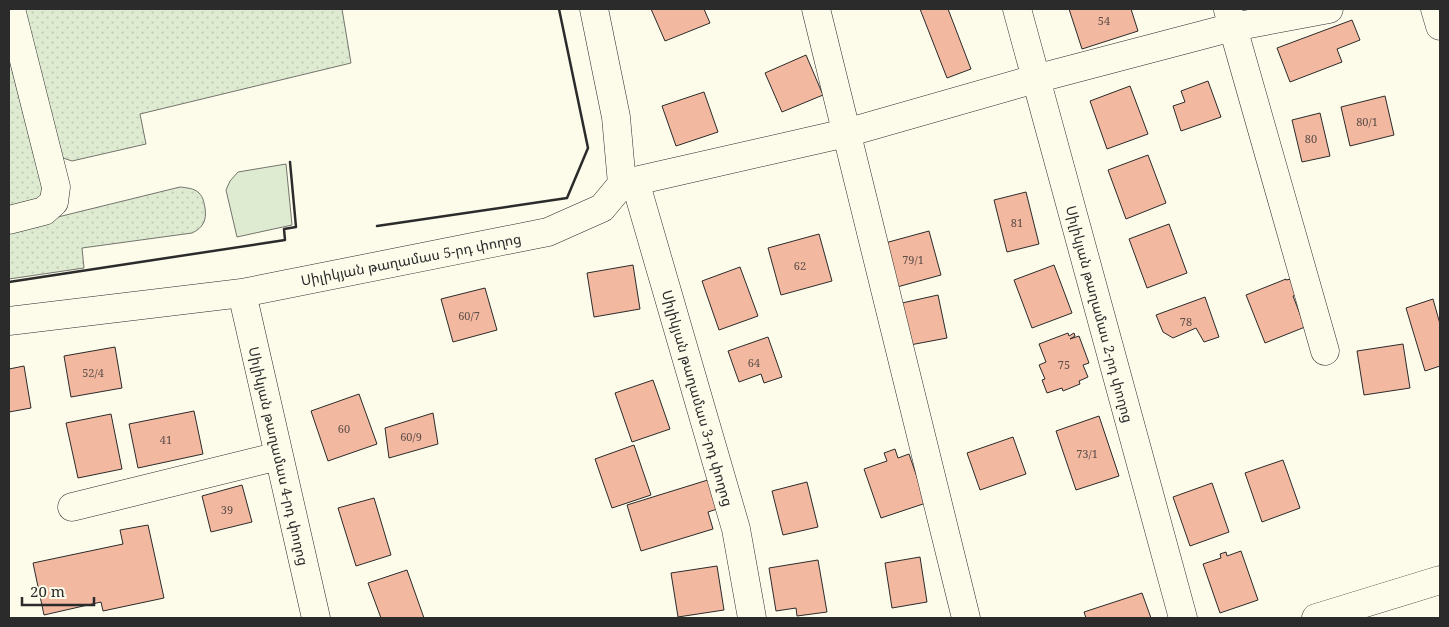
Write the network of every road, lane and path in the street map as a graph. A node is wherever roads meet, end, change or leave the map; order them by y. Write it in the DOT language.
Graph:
graph roads {
  1 [pos="11,9"];
  2 [pos="594,9"];
  3 [pos="816,9"];
  4 [pos="1017,9"];
  5 [pos="1329,9"];
  6 [pos="1435,9"];
  7 [pos="1230,18"];
  8 [pos="1440,26"];
  9 [pos="1035,79"];
  10 [pos="846,133"];
  11 [pos="628,182"];
  12 [pos="9,220"];
  13 [pos="242,293"];
  14 [pos="9,321"];
  15 [pos="1325,351"];
  16 [pos="279,456"];
  17 [pos="72,507"];
  18 [pos="1440,580"];
  19 [pos="316,618"];
  20 [pos="752,618"];
  21 [pos="966,618"];
  22 [pos="1183,618"];
  23 [pos="1316,618"];
  1 -- 12 [label="street"];
  2 -- 11 [label="street"];
  3 -- 10 [label="street"];
  4 -- 9 [label="street, Սիլիկյան թաղամաս 2-րդ փողոց"];
  5 -- 7 [label="street"];
  6 -- 8 [label="street"];
  7 -- 9 [label="street"];
  7 -- 15 [label="street"];
  9 -- 10 [label="street"];
  9 -- 22 [label="street, Սիլիկյան թաղամաս 2-րդ փողոց"];
  10 -- 11 [label="street"];
  10 -- 21 [label="street"];
  11 -- 13 [label="street, Սիլիկյան թաղամաս 5-րդ փողոց"];
  11 -- 20 [label="street, Սիլիկյան թաղամաս 3-րդ փողոց"];
  13 -- 14 [label="street, Սիլիկյան թաղամաս 5-րդ փողոց"];
  13 -- 16 [label="street, Սիլիկյան թաղամաս 4-րդ փողոց"];
  16 -- 17 [label="street"];
  16 -- 19 [label="street, Սիլիկյան թաղամաս 4-րդ փողոց"];
  18 -- 23 [label="street"];
}
